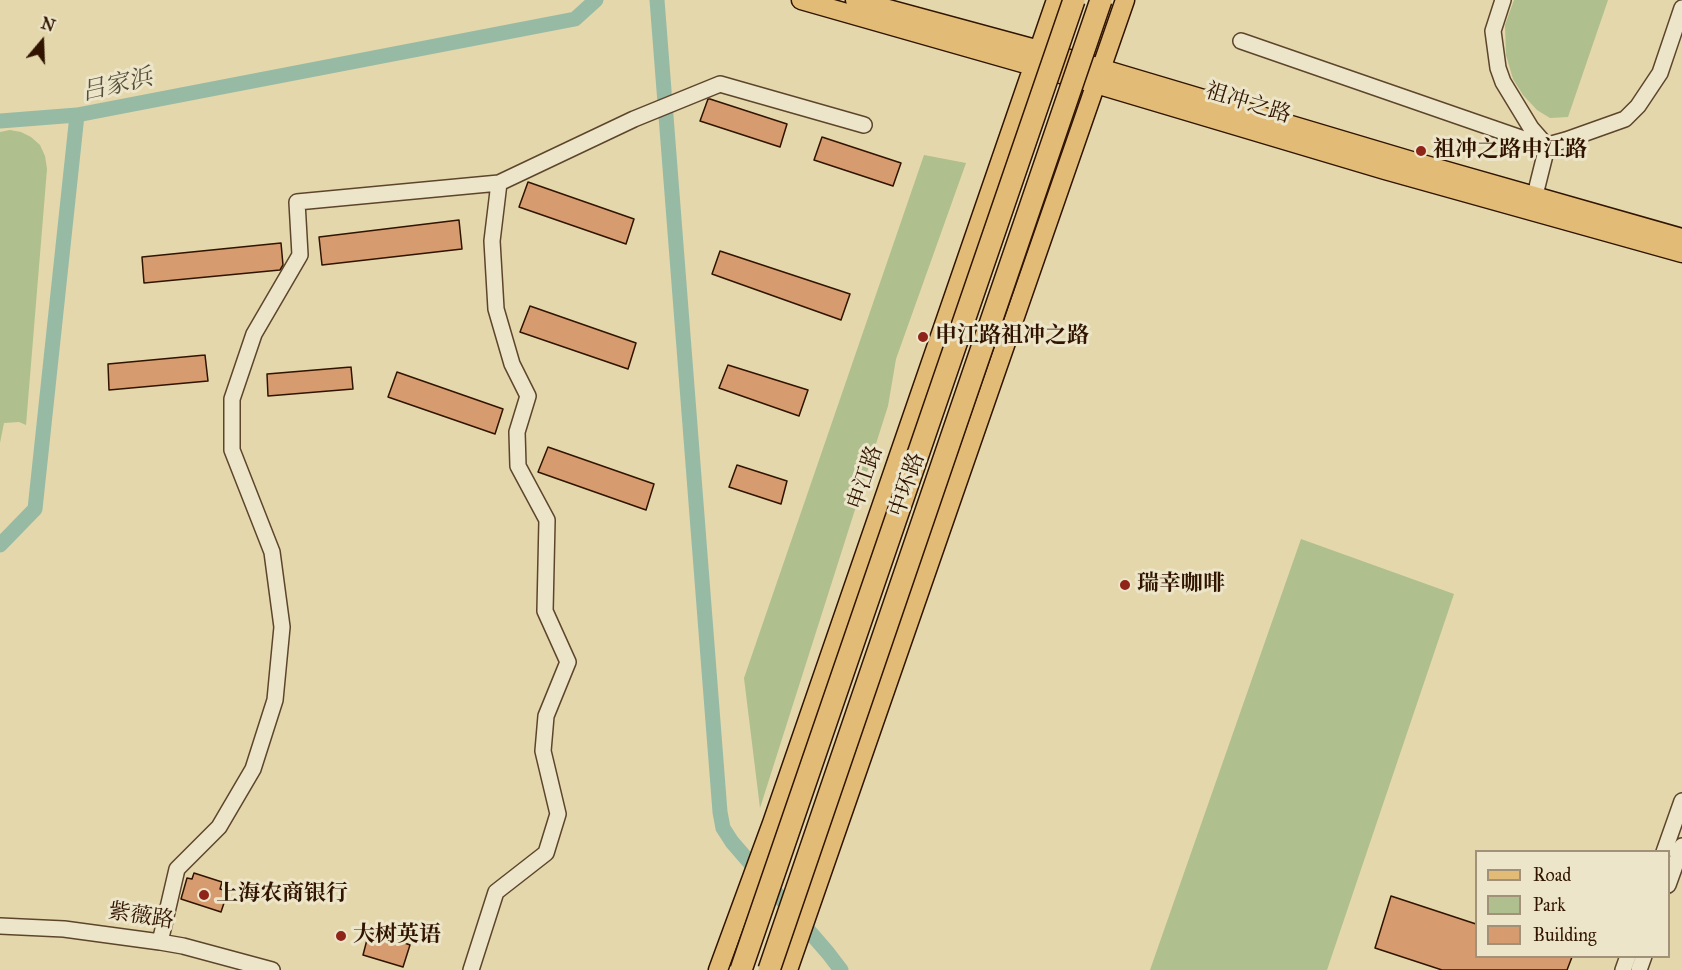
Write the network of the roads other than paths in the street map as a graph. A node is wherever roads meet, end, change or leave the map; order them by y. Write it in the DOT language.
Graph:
graph roads {
  1 [pos="801,0"];
  2 [pos="855,0"];
  3 [pos="1056,0"];
  4 [pos="1074,0"];
  5 [pos="1101,0"];
  6 [pos="1125,0"];
  7 [pos="1503,0"];
  8 [pos="893,5"];
  9 [pos="1682,8"];
  10 [pos="1241,41"];
  11 [pos="1036,58"];
  12 [pos="1099,77"];
  13 [pos="864,125"];
  14 [pos="1547,147"];
  15 [pos="499,183"];
  16 [pos="1535,195"];
  17 [pos="1682,238"];
  18 [pos="1682,254"];
  19 [pos="1682,801"];
  20 [pos="1682,846"];
  21 [pos="1665,850"];
  22 [pos="1670,879"];
  23 [pos="0,926"];
  24 [pos="160,942"];
  25 [pos="789,968"];
  26 [pos="272,970"];
  27 [pos="471,970"];
  28 [pos="718,970"];
  29 [pos="741,970"];
  30 [pos="769,970"];
  1 -- 11 [label="main road, 祖冲之路"];
  2 -- 8 [label="main road, 祖冲之路"];
  3 -- 11 [label="main road, 申江路"];
  4 -- 29 [label="highway, 中环路, bridge"];
  5 -- 30 [label="highway, 中环路, bridge"];
  6 -- 12 [label="main road"];
  7 -- 14 [label="street"];
  8 -- 11 [label="main road, 祖冲之路"];
  9 -- 14 [label="street"];
  10 -- 14 [label="street"];
  11 -- 12 [label="main road, 祖冲之路"];
  11 -- 28 [label="main road, 申江路"];
  12 -- 16 [label="main road, 祖冲之路"];
  12 -- 18 [label="main road, 祖冲之路"];
  12 -- 25 [label="main road"];
  13 -- 15 [label="street"];
  14 -- 16 [label="street"];
  15 -- 24 [label="street"];
  15 -- 27 [label="street"];
  16 -- 17 [label="main road, 祖冲之路"];
  19 -- 21 [label="street"];
  20 -- 22 [label="street"];
  23 -- 24 [label="street, 紫薇路"];
  24 -- 26 [label="street, 紫薇路"];
}
